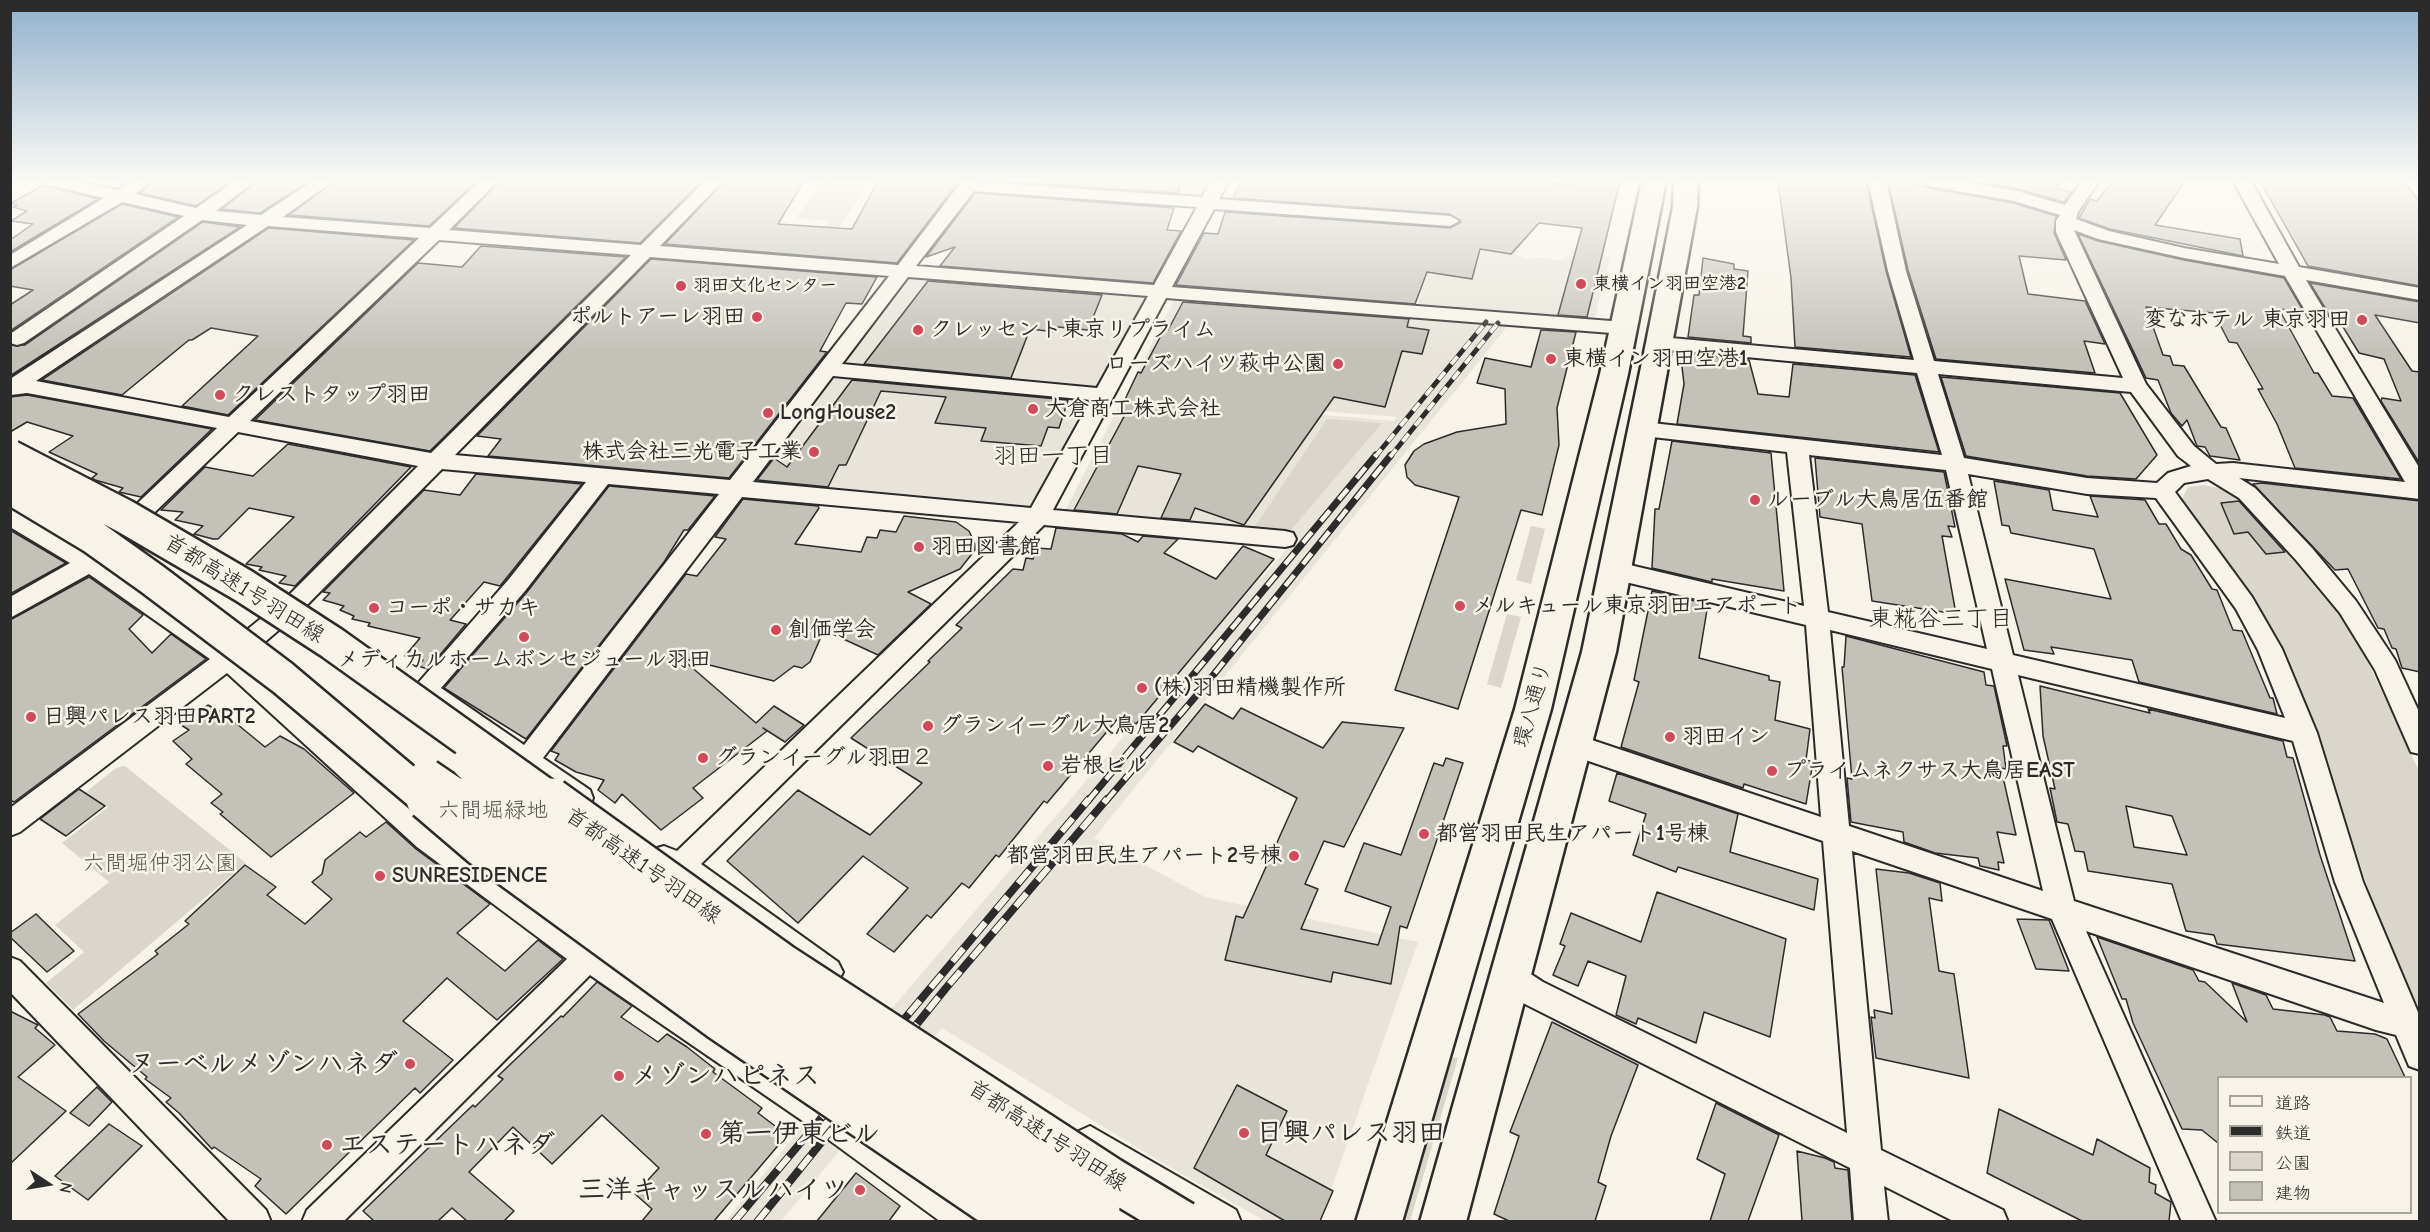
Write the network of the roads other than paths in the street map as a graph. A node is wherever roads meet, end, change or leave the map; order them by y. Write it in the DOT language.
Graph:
graph roads {
  1 [pos="50,238"];
  2 [pos="162,238"];
  3 [pos="236,238"];
  4 [pos="428,238"];
  5 [pos="486,238"];
  6 [pos="659,238"];
  7 [pos="926,238"];
  8 [pos="1189,238"];
  9 [pos="1642,238"];
  10 [pos="1679,238"];
  11 [pos="1890,238"];
  12 [pos="2068,238"];
  13 [pos="2120,238"];
  14 [pos="2274,238"];
  15 [pos="646,252"];
  16 [pos="10,263"];
  17 [pos="900,272"];
  18 [pos="2293,272"];
  19 [pos="1161,291"];
  20 [pos="2420,294"];
  21 [pos="1624,328"];
  22 [pos="14,338"];
  23 [pos="78,343"];
  24 [pos="1660,343"];
  25 [pos="1928,367"];
  26 [pos="826,369"];
  27 [pos="2137,386"];
  28 [pos="12,388"];
  29 [pos="1102,395"];
  30 [pos="232,426"];
  31 [pos="1643,429"];
  32 [pos="1797,448"];
  33 [pos="10,451"];
  34 [pos="10,457"];
  35 [pos="439,461"];
  36 [pos="1955,464"];
  37 [pos="2211,471"];
  38 [pos="603,476"];
  39 [pos="10,487"];
  40 [pos="734,489"];
  41 [pos="2420,490"];
  42 [pos="2162,491"];
  43 [pos="138,515"];
  44 [pos="10,516"];
  45 [pos="1037,518"];
  46 [pos="1285,539"];
  47 [pos="88,563"];
  48 [pos="1617,571"];
  49 [pos="293,605"];
  50 [pos="10,609"];
  51 [pos="1817,617"];
  52 [pos="332,643"];
  53 [pos="228,659"];
  54 [pos="2002,662"];
  55 [pos="283,678"];
  56 [pos="425,690"];
  57 [pos="2304,733"];
  58 [pos="2420,744"];
  59 [pos="1575,745"];
  60 [pos="527,760"];
  61 [pos="10,824"];
  62 [pos="1835,835"];
  63 [pos="679,864"];
  64 [pos="2062,910"];
  65 [pos="589,958"];
  66 [pos="10,971"];
  67 [pos="1512,979"];
  68 [pos="879,1008"];
  69 [pos="2405,1022"];
  70 [pos="936,1054"];
  71 [pos="2420,1055"];
  72 [pos="1865,1157"];
  73 [pos="1097,1216"];
  74 [pos="966,1220"];
  75 [pos="255,1221"];
  76 [pos="319,1221"];
  77 [pos="1017,1221"];
  78 [pos="1183,1221"];
  79 [pos="1224,1221"];
  80 [pos="1379,1221"];
  81 [pos="1443,1221"];
  82 [pos="1871,1221"];
  83 [pos="1991,1221"];
  84 [pos="2199,1221"];
  1 -- 16 [label="street"];
  2 -- 22 [label="street"];
  3 -- 23 [label="street"];
  4 -- 30 [label="street"];
  5 -- 15 [label="street"];
  6 -- 15 [label="street"];
  7 -- 17 [label="street"];
  8 -- 19 [label="street"];
  9 -- 21 [label="highway, 環八通り"];
  10 -- 24 [label="highway"];
  11 -- 25 [label="street"];
  12 -- 27 [label="street"];
  13 -- 18 [label="street"];
  14 -- 18 [label="street"];
  15 -- 17 [label="street"];
  15 -- 35 [label="street"];
  17 -- 19 [label="street"];
  17 -- 26 [label="street"];
  18 -- 20 [label="street"];
  18 -- 41 [label="street"];
  19 -- 21 [label="street"];
  19 -- 29 [label="street"];
  21 -- 80 [label="highway, 環八通り"];
  22 -- 23 [label="street"];
  23 -- 28 [label="street"];
  24 -- 25 [label="street"];
  24 -- 31 [label="highway"];
  25 -- 27 [label="street"];
  25 -- 36 [label="street"];
  26 -- 29 [label="street"];
  26 -- 40 [label="street"];
  27 -- 37 [label="street"];
  28 -- 30 [label="street"];
  29 -- 45 [label="street"];
  30 -- 35 [label="street"];
  30 -- 43 [label="street"];
  31 -- 32 [label="street"];
  31 -- 48 [label="highway"];
  32 -- 36 [label="street"];
  32 -- 51 [label="street"];
  33 -- 43 [label="street"];
  34 -- 52 [label="highway, 首都高速1号羽田線, bridge"];
  35 -- 38 [label="street"];
  35 -- 49 [label="street"];
  36 -- 42 [label="street"];
  36 -- 54 [label="street"];
  37 -- 41 [label="street"];
  37 -- 42 [label="street"];
  37 -- 58 [label="street"];
  38 -- 40 [label="street"];
  38 -- 56 [label="street"];
  39 -- 55 [label="highway, 首都高速1号羽田線, bridge"];
  40 -- 45 [label="street"];
  40 -- 60 [label="street"];
  42 -- 57 [label="street"];
  43 -- 47 [label="street"];
  43 -- 49 [label="street"];
  44 -- 47 [label="street"];
  45 -- 46 [label="street"];
  45 -- 63 [label="street"];
  47 -- 50 [label="street"];
  47 -- 53 [label="street"];
  48 -- 51 [label="street"];
  48 -- 59 [label="highway"];
  49 -- 53 [label="street"];
  49 -- 56 [label="street"];
  51 -- 54 [label="street"];
  51 -- 62 [label="street"];
  52 -- 73 [label="highway, bridge"];
  52 -- 78 [label="highway, 首都高速1号羽田線, bridge"];
  53 -- 61 [label="street"];
  53 -- 65 [label="street"];
  54 -- 57 [label="street"];
  54 -- 64 [label="street"];
  55 -- 73 [label="highway, bridge"];
  55 -- 77 [label="highway, 首都高速1号羽田線, bridge"];
  56 -- 60 [label="street"];
  57 -- 69 [label="street"];
  59 -- 62 [label="street"];
  59 -- 67 [label="highway"];
  60 -- 63 [label="street"];
  62 -- 64 [label="street"];
  62 -- 72 [label="street"];
  63 -- 65 [label="street"];
  63 -- 68 [label="street"];
  64 -- 69 [label="street"];
  64 -- 84 [label="street"];
  65 -- 74 [label="street"];
  65 -- 76 [label="street"];
  66 -- 75 [label="street"];
  67 -- 72 [label="street"];
  67 -- 81 [label="highway"];
  69 -- 71 [label="street"];
  70 -- 79 [label="street"];
  72 -- 82 [label="street"];
  72 -- 83 [label="street"];
}
